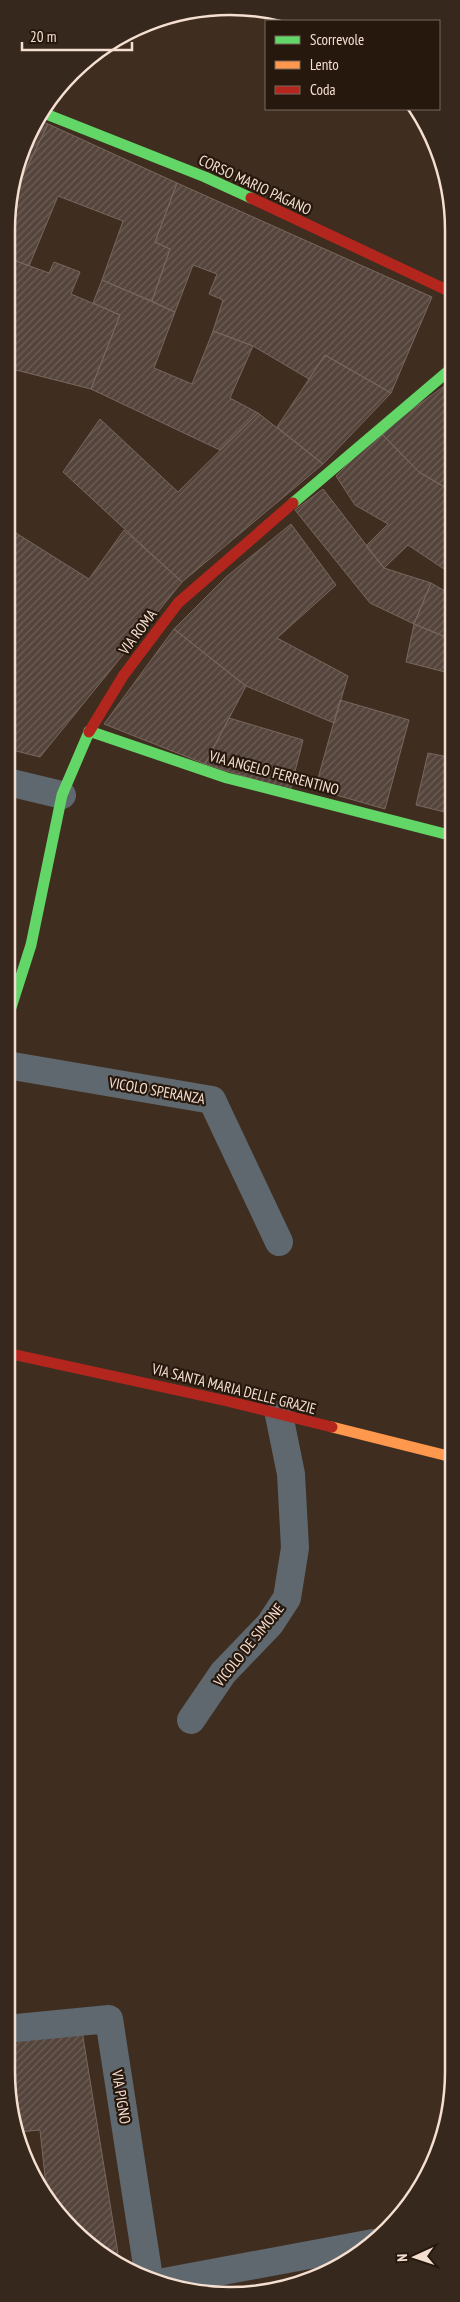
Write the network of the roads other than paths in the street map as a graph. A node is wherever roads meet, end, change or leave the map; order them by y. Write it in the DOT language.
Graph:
graph roads {
  1 [pos="49,115"];
  2 [pos="445,289"];
  3 [pos="445,374"];
  4 [pos="89,731"];
  5 [pos="15,784"];
  6 [pos="62,795"];
  7 [pos="445,834"];
  8 [pos="15,995"];
  9 [pos="15,1066"];
  10 [pos="279,1242"];
  11 [pos="15,1355"];
  12 [pos="279,1415"];
  13 [pos="445,1455"];
  14 [pos="192,1720"];
  15 [pos="15,2028"];
  16 [pos="356,2246"];
  17 [pos="148,2271"];
  18 [pos="174,2280"];
  1 -- 2 [label="street, CORSO MARIO PAGANO"];
  3 -- 4 [label="street, VIA ROMA"];
  4 -- 6 [label="street, VIA ROMA"];
  4 -- 7 [label="street, VIA ANGELO FERRENTINO"];
  5 -- 6 [label="street"];
  6 -- 8 [label="street, VIA ROMA"];
  9 -- 10 [label="street, VICOLO SPERANZA"];
  11 -- 12 [label="street, VIA SANTA MARIA DELLE GRAZIE"];
  12 -- 13 [label="street, VIA SANTA MARIA DELLE GRAZIE"];
  12 -- 14 [label="street, VICOLO DE SIMONE"];
  15 -- 17 [label="street, VIA PIGNO"];
  16 -- 18 [label="street"];
}
